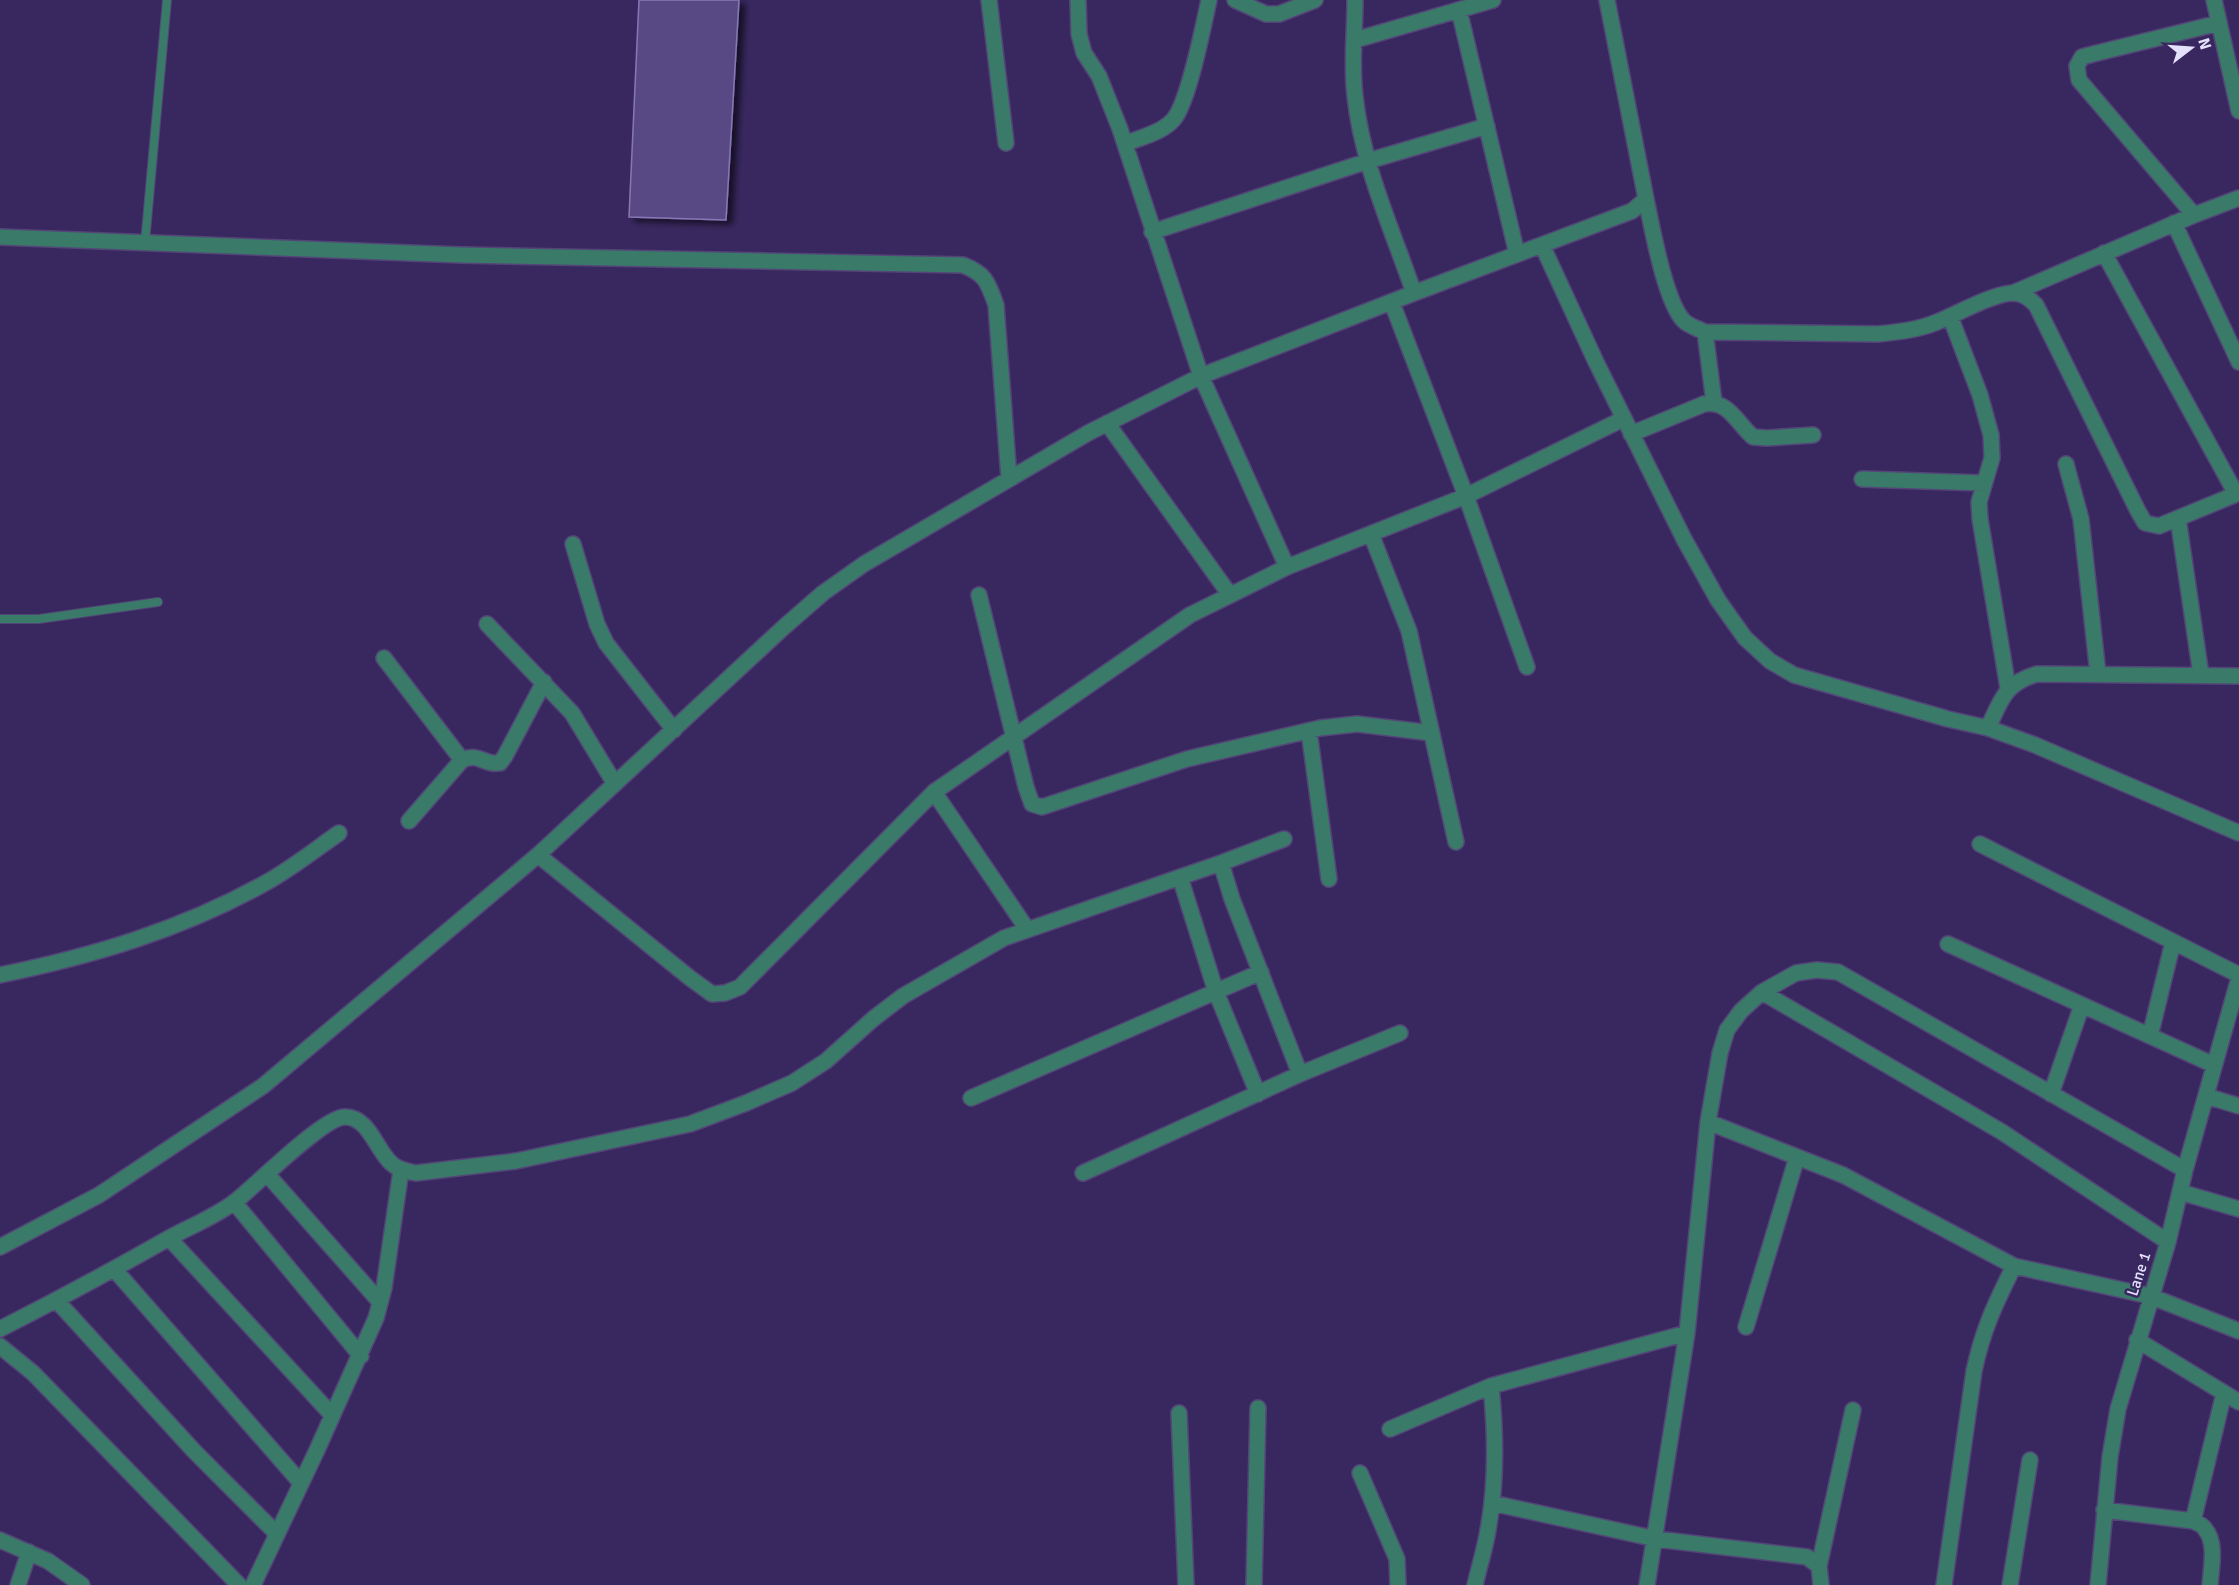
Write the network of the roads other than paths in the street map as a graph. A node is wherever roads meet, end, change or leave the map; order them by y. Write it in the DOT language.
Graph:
graph roads {
  1 [pos="166,0"];
  2 [pos="989,0"];
  3 [pos="1078,0"];
  4 [pos="1209,0"];
  5 [pos="1235,0"];
  6 [pos="1315,0"];
  7 [pos="1356,0"];
  8 [pos="1493,0"];
  9 [pos="1607,0"];
  10 [pos="2214,0"];
  11 [pos="1459,10"];
  12 [pos="2219,23"];
  13 [pos="1355,40"];
  14 [pos="2239,111"];
  15 [pos="1487,126"];
  16 [pos="1006,143"];
  17 [pos="1125,144"];
  18 [pos="1368,161"];
  19 [pos="2239,198"];
  20 [pos="1646,199"];
  21 [pos="2194,214"];
  22 [pos="2174,223"];
  23 [pos="1152,232"];
  24 [pos="0,237"];
  25 [pos="146,243"];
  26 [pos="1542,245"];
  27 [pos="1517,254"];
  28 [pos="2104,254"];
  29 [pos="1414,293"];
  30 [pos="2013,293"];
  31 [pos="1392,303"];
  32 [pos="1950,316"];
  33 [pos="1706,332"];
  34 [pos="2239,362"];
  35 [pos="1201,376"];
  36 [pos="1714,402"];
  37 [pos="1623,419"];
  38 [pos="1107,423"];
  39 [pos="1631,434"];
  40 [pos="1813,435"];
  41 [pos="2066,464"];
  42 [pos="1010,478"];
  43 [pos="1862,479"];
  44 [pos="1984,483"];
  45 [pos="2238,494"];
  46 [pos="1466,496"];
  47 [pos="2178,518"];
  48 [pos="1371,534"];
  49 [pos="573,544"];
  50 [pos="1287,567"];
  51 [pos="979,595"];
  52 [pos="1230,595"];
  53 [pos="158,602"];
  54 [pos="0,619"];
  55 [pos="487,624"];
  56 [pos="384,658"];
  57 [pos="1527,667"];
  58 [pos="2098,674"];
  59 [pos="2201,675"];
  60 [pos="2239,676"];
  61 [pos="544,682"];
  62 [pos="2008,688"];
  63 [pos="1988,728"];
  64 [pos="674,730"];
  65 [pos="1309,731"];
  66 [pos="1432,733"];
  67 [pos="1014,735"];
  68 [pos="462,760"];
  69 [pos="615,784"];
  70 [pos="934,792"];
  71 [pos="408,821"];
  72 [pos="339,833"];
  73 [pos="2239,833"];
  74 [pos="1284,839"];
  75 [pos="1456,842"];
  76 [pos="1980,844"];
  77 [pos="538,855"];
  78 [pos="1221,863"];
  79 [pos="1180,877"];
  80 [pos="1329,879"];
  81 [pos="1027,929"];
  82 [pos="2173,942"];
  83 [pos="1948,944"];
  84 [pos="1261,972"];
  85 [pos="0,975"];
  86 [pos="2239,977"];
  87 [pos="1216,992"];
  88 [pos="1762,992"];
  89 [pos="2082,1005"];
  90 [pos="1400,1033"];
  91 [pos="2150,1036"];
  92 [pos="2214,1065"];
  93 [pos="1300,1074"];
  94 [pos="1258,1094"];
  95 [pos="2051,1094"];
  96 [pos="2206,1096"];
  97 [pos="971,1098"];
  98 [pos="2239,1106"];
  99 [pos="1708,1122"];
  100 [pos="1797,1157"];
  101 [pos="401,1170"];
  102 [pos="2185,1170"];
  103 [pos="1083,1173"];
  104 [pos="267,1174"];
  105 [pos="2180,1192"];
  106 [pos="234,1202"];
  107 [pos="2239,1209"];
  108 [pos="170,1238"];
  109 [pos="2168,1242"];
  110 [pos="0,1247"];
  111 [pos="2014,1266"];
  112 [pos="116,1270"];
  113 [pos="2150,1296"];
  114 [pos="57,1301"];
  115 [pos="380,1302"];
  116 [pos="1746,1327"];
  117 [pos="0,1329"];
  118 [pos="2239,1331"];
  119 [pos="1687,1333"];
  120 [pos="2137,1340"];
  121 [pos="0,1346"];
  122 [pos="361,1356"];
  123 [pos="1491,1386"];
  124 [pos="2224,1393"];
  125 [pos="2239,1402"];
  126 [pos="1258,1408"];
  127 [pos="1853,1410"];
  128 [pos="1179,1413"];
  129 [pos="332,1415"];
  130 [pos="1390,1428"];
  131 [pos="2030,1460"];
  132 [pos="1360,1473"];
  133 [pos="301,1483"];
  134 [pos="1492,1503"];
  135 [pos="2104,1510"];
  136 [pos="2193,1521"];
  137 [pos="277,1534"];
  138 [pos="1656,1539"];
  139 [pos="0,1540"];
  140 [pos="29,1552"];
  141 [pos="1819,1566"];
  142 [pos="18,1585"];
  143 [pos="82,1585"];
  144 [pos="239,1585"];
  145 [pos="253,1585"];
  146 [pos="1186,1585"];
  147 [pos="1254,1585"];
  148 [pos="1398,1585"];
  149 [pos="1475,1585"];
  150 [pos="1647,1585"];
  151 [pos="1821,1585"];
  152 [pos="1944,1585"];
  153 [pos="2010,1585"];
  154 [pos="2098,1585"];
  155 [pos="2210,1585"];
  1 -- 25 [label="lane"];
  2 -- 16 [label="street"];
  3 -- 17 [label="street"];
  4 -- 17 [label="street"];
  5 -- 6 [label="street"];
  7 -- 13 [label="street"];
  8 -- 11 [label="street"];
  9 -- 20 [label="street"];
  10 -- 12 [label="street"];
  11 -- 13 [label="street"];
  11 -- 15 [label="street"];
  12 -- 14 [label="street"];
  12 -- 21 [label="street"];
  13 -- 18 [label="street"];
  15 -- 18 [label="street"];
  15 -- 27 [label="street"];
  17 -- 23 [label="street"];
  18 -- 23 [label="street"];
  18 -- 29 [label="street"];
  19 -- 21 [label="street"];
  20 -- 26 [label="street"];
  20 -- 33 [label="street"];
  21 -- 22 [label="street"];
  22 -- 28 [label="street"];
  22 -- 34 [label="street"];
  23 -- 35 [label="street"];
  24 -- 25 [label="street"];
  25 -- 42 [label="street"];
  26 -- 27 [label="street"];
  26 -- 37 [label="street"];
  27 -- 29 [label="street"];
  28 -- 30 [label="street"];
  28 -- 45 [label="street"];
  29 -- 31 [label="street"];
  30 -- 32 [label="street"];
  30 -- 47 [label="street"];
  31 -- 35 [label="street"];
  31 -- 46 [label="street"];
  32 -- 33 [label="street"];
  32 -- 44 [label="street"];
  33 -- 36 [label="street"];
  35 -- 38 [label="street"];
  35 -- 50 [label="street"];
  36 -- 39 [label="street"];
  36 -- 40 [label="street"];
  37 -- 39 [label="street"];
  37 -- 46 [label="street"];
  38 -- 42 [label="street"];
  38 -- 52 [label="street"];
  39 -- 63 [label="street"];
  41 -- 58 [label="street"];
  42 -- 64 [label="street"];
  43 -- 44 [label="street"];
  44 -- 62 [label="street"];
  45 -- 47 [label="street"];
  46 -- 48 [label="street"];
  46 -- 57 [label="street"];
  47 -- 59 [label="street"];
  48 -- 50 [label="street"];
  48 -- 66 [label="street"];
  49 -- 64 [label="street"];
  50 -- 52 [label="street"];
  51 -- 67 [label="street"];
  52 -- 67 [label="street"];
  53 -- 54 [label="lane"];
  55 -- 61 [label="street"];
  56 -- 68 [label="street"];
  58 -- 59 [label="street"];
  58 -- 62 [label="street"];
  59 -- 60 [label="street"];
  61 -- 68 [label="street"];
  61 -- 69 [label="street"];
  62 -- 63 [label="street"];
  63 -- 73 [label="street"];
  64 -- 69 [label="street"];
  65 -- 66 [label="street"];
  65 -- 67 [label="street"];
  65 -- 80 [label="street"];
  66 -- 75 [label="street"];
  67 -- 70 [label="street"];
  68 -- 71 [label="street"];
  69 -- 77 [label="street"];
  70 -- 77 [label="street"];
  70 -- 81 [label="street"];
  72 -- 85 [label="street"];
  74 -- 78 [label="street"];
  76 -- 82 [label="street"];
  77 -- 110 [label="street"];
  78 -- 79 [label="street"];
  78 -- 84 [label="street"];
  79 -- 81 [label="street"];
  79 -- 87 [label="street"];
  81 -- 101 [label="street"];
  82 -- 86 [label="street"];
  82 -- 91 [label="street"];
  83 -- 89 [label="street"];
  84 -- 87 [label="street"];
  84 -- 93 [label="street"];
  86 -- 92 [label="street, Lane 1"];
  87 -- 94 [label="street"];
  87 -- 97 [label="street"];
  88 -- 95 [label="street"];
  88 -- 99 [label="street"];
  88 -- 109 [label="street"];
  89 -- 91 [label="street"];
  89 -- 95 [label="street"];
  90 -- 93 [label="street"];
  91 -- 92 [label="street"];
  92 -- 96 [label="street, Lane 1"];
  93 -- 94 [label="street"];
  94 -- 103 [label="street"];
  95 -- 102 [label="street"];
  96 -- 98 [label="street"];
  96 -- 102 [label="street, Lane 1"];
  99 -- 100 [label="street"];
  99 -- 119 [label="street"];
  100 -- 111 [label="street"];
  100 -- 116 [label="street"];
  101 -- 104 [label="street"];
  101 -- 115 [label="street"];
  102 -- 105 [label="street, Lane 1"];
  104 -- 106 [label="street"];
  104 -- 115 [label="street"];
  105 -- 107 [label="street"];
  105 -- 109 [label="street, Lane 1"];
  106 -- 108 [label="street"];
  106 -- 122 [label="street"];
  108 -- 112 [label="street"];
  108 -- 129 [label="street"];
  109 -- 113 [label="street, Lane 1"];
  111 -- 113 [label="street"];
  111 -- 152 [label="street"];
  112 -- 114 [label="street"];
  112 -- 133 [label="street"];
  113 -- 118 [label="street"];
  113 -- 120 [label="street, Lane 1"];
  114 -- 117 [label="street"];
  114 -- 137 [label="street"];
  115 -- 122 [label="street"];
  119 -- 123 [label="street"];
  119 -- 138 [label="street"];
  120 -- 124 [label="street"];
  120 -- 135 [label="street, Lane 1"];
  121 -- 144 [label="street"];
  122 -- 129 [label="street"];
  123 -- 130 [label="street"];
  123 -- 134 [label="street"];
  124 -- 125 [label="street"];
  124 -- 136 [label="street"];
  126 -- 147 [label="street"];
  127 -- 141 [label="street"];
  128 -- 146 [label="street"];
  129 -- 133 [label="street"];
  131 -- 153 [label="street"];
  132 -- 148 [label="street"];
  133 -- 137 [label="street"];
  134 -- 138 [label="street"];
  134 -- 149 [label="street"];
  135 -- 136 [label="street"];
  135 -- 154 [label="street, Lane 1"];
  136 -- 155 [label="street"];
  137 -- 145 [label="street"];
  138 -- 141 [label="street"];
  138 -- 150 [label="street"];
  139 -- 140 [label="street"];
  140 -- 142 [label="street"];
  140 -- 143 [label="street"];
  141 -- 151 [label="street"];
}
